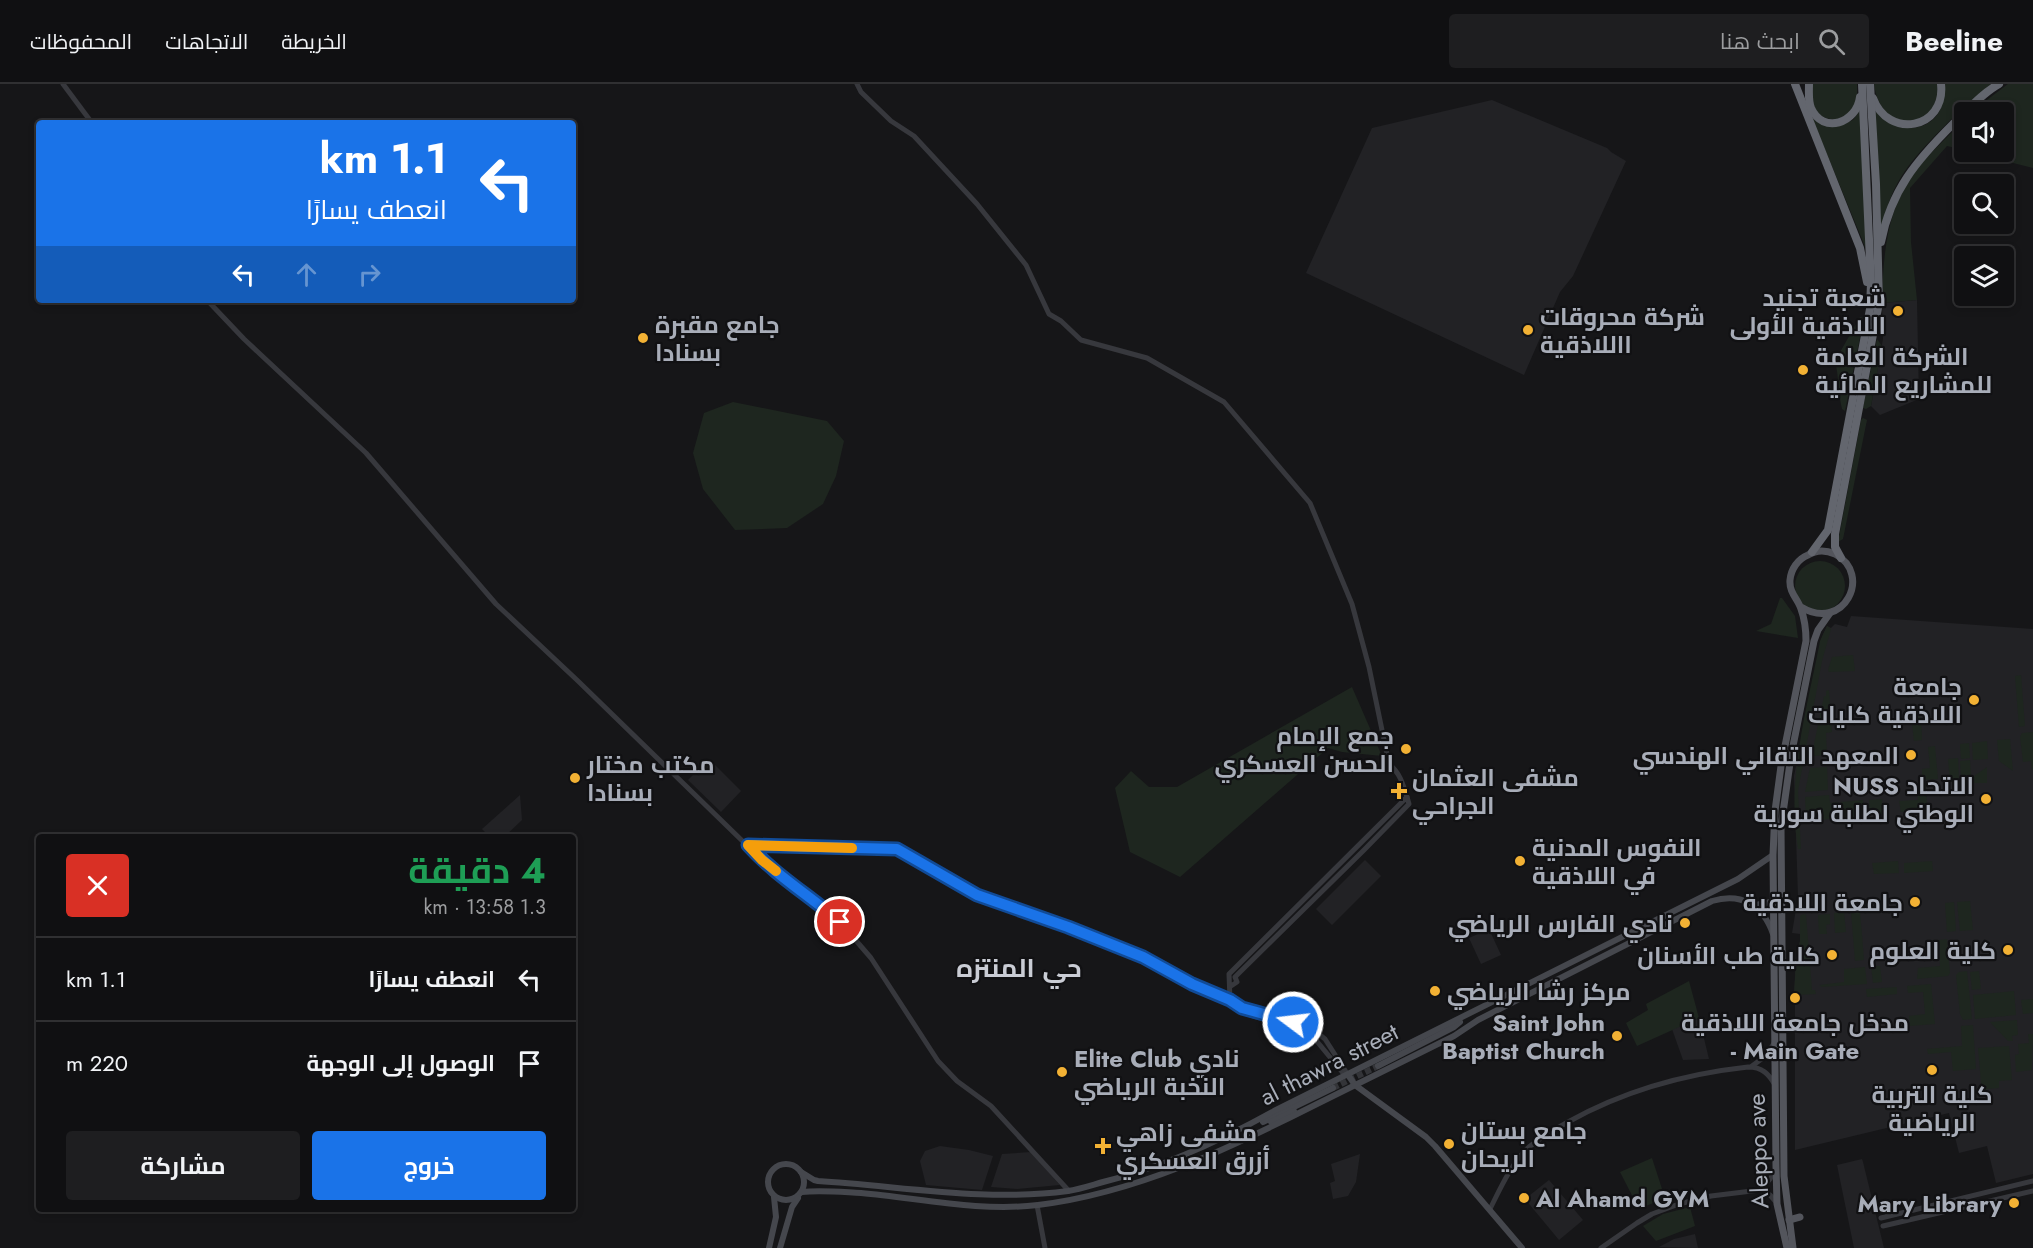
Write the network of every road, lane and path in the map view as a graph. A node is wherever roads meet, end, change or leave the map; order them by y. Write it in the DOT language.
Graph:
graph roads {
  1 [pos="63,84"];
  2 [pos="857,84"];
  3 [pos="1795,84"];
  4 [pos="1809,84"];
  5 [pos="1866,84"];
  6 [pos="1941,84"];
  7 [pos="1999,84"];
  8 [pos="90,120"];
  9 [pos="1880,270"];
  10 [pos="210,303"];
  11 [pos="1870,309"];
  12 [pos="1812,552"];
  13 [pos="1841,558"];
  14 [pos="1801,607"];
  15 [pos="1830,613"];
  16 [pos="748,845"];
  17 [pos="1773,855"];
  18 [pos="1782,896"];
  19 [pos="1774,902"];
  20 [pos="1756,905"];
  21 [pos="1680,907"];
  22 [pos="1684,915"];
  23 [pos="1774,938"];
  24 [pos="1230,1000"];
  25 [pos="1462,1019"];
  26 [pos="1466,1029"];
  27 [pos="1776,1039"];
  28 [pos="1365,1066"];
  29 [pos="1749,1067"];
  30 [pos="1348,1075"];
  31 [pos="1340,1078"];
  32 [pos="1370,1078"];
  33 [pos="1355,1085"];
  34 [pos="1776,1086"];
  35 [pos="1346,1090"];
  36 [pos="1229,1136"];
  37 [pos="1238,1143"];
  38 [pos="1776,1166"];
  39 [pos="801,1172"];
  40 [pos="2033,1181"];
  41 [pos="1760,1190"];
  42 [pos="1069,1191"];
  43 [pos="2033,1191"];
  44 [pos="800,1194"];
  45 [pos="774,1197"];
  46 [pos="1777,1204"];
  47 [pos="1037,1205"];
  48 [pos="1490,1209"];
  49 [pos="1800,1217"];
  50 [pos="1881,1218"];
  51 [pos="1789,1220"];
  52 [pos="1883,1226"];
  53 [pos="1786,1230"];
  54 [pos="769,1248"];
  55 [pos="780,1248"];
  56 [pos="1045,1248"];
  57 [pos="1521,1248"];
  58 [pos="1600,1248"];
  59 [pos="1785,1248"];
  60 [pos="1794,1248"];
  1 -- 8 [label="street"];
  2 -- 24 [label="street"];
  3 -- 11 [label="highway"];
  4 -- 5 [label="highway"];
  5 -- 6 [label="highway"];
  5 -- 9 [label="highway"];
  5 -- 11 [label="highway"];
  7 -- 9 [label="highway"];
  9 -- 13 [label="highway"];
  10 -- 16 [label="street"];
  11 -- 12 [label="highway"];
  12 -- 13 [label="main road"];
  12 -- 14 [label="main road"];
  13 -- 15 [label="main road"];
  14 -- 15 [label="main road"];
  14 -- 17 [label="main road, Aleppo ave"];
  15 -- 18 [label="main road, Aleppo ave"];
  16 -- 24 [label="street"];
  16 -- 42 [label="street"];
  17 -- 19 [label="main road, Aleppo ave"];
  17 -- 21 [label="main road, al thawra street"];
  18 -- 19 [label="main road, al thawra street"];
  18 -- 51 [label="main road, Aleppo ave"];
  19 -- 20 [label="main road, al thawra street"];
  19 -- 23 [label="main road, Aleppo ave"];
  20 -- 22 [label="main road, al thawra street"];
  20 -- 23 [label="main road"];
  21 -- 22 [label="main road"];
  21 -- 25 [label="main road, al thawra street"];
  22 -- 26 [label="main road, al thawra street"];
  23 -- 27 [label="main road, Aleppo ave"];
  24 -- 30 [label="street"];
  25 -- 26 [label="main road"];
  25 -- 28 [label="main road, al thawra street"];
  26 -- 32 [label="main road, al thawra street"];
  27 -- 29 [label="street"];
  27 -- 34 [label="main road, Aleppo ave"];
  28 -- 30 [label="main road, al thawra street"];
  28 -- 32 [label="main road"];
  29 -- 34 [label="street"];
  29 -- 48 [label="street"];
  30 -- 31 [label="main road, al thawra street"];
  30 -- 33 [label="main road"];
  31 -- 35 [label="main road"];
  31 -- 36 [label="main road, al thawra street"];
  32 -- 33 [label="main road, al thawra street"];
  33 -- 35 [label="main road, al thawra street"];
  33 -- 48 [label="main road"];
  34 -- 38 [label="main road, Aleppo ave"];
  35 -- 37 [label="main road, al thawra street"];
  36 -- 37 [label="main road"];
  36 -- 42 [label="main road, al thawra street"];
  37 -- 47 [label="main road, al thawra street"];
  38 -- 41 [label="street"];
  38 -- 46 [label="main road, Aleppo ave"];
  39 -- 42 [label="main road, al thawra street"];
  39 -- 44 [label="main road"];
  39 -- 45 [label="main road"];
  40 -- 50 [label="street"];
  41 -- 46 [label="street"];
  41 -- 58 [label="street"];
  43 -- 52 [label="street"];
  44 -- 45 [label="main road"];
  44 -- 47 [label="main road, al thawra street"];
  44 -- 55 [label="main road"];
  45 -- 54 [label="main road"];
  46 -- 53 [label="main road, Aleppo ave"];
  47 -- 56 [label="street"];
  48 -- 57 [label="main road"];
  49 -- 51 [label="main road"];
  51 -- 53 [label="main road, Aleppo ave"];
  53 -- 59 [label="main road"];
  53 -- 60 [label="main road"];
}
